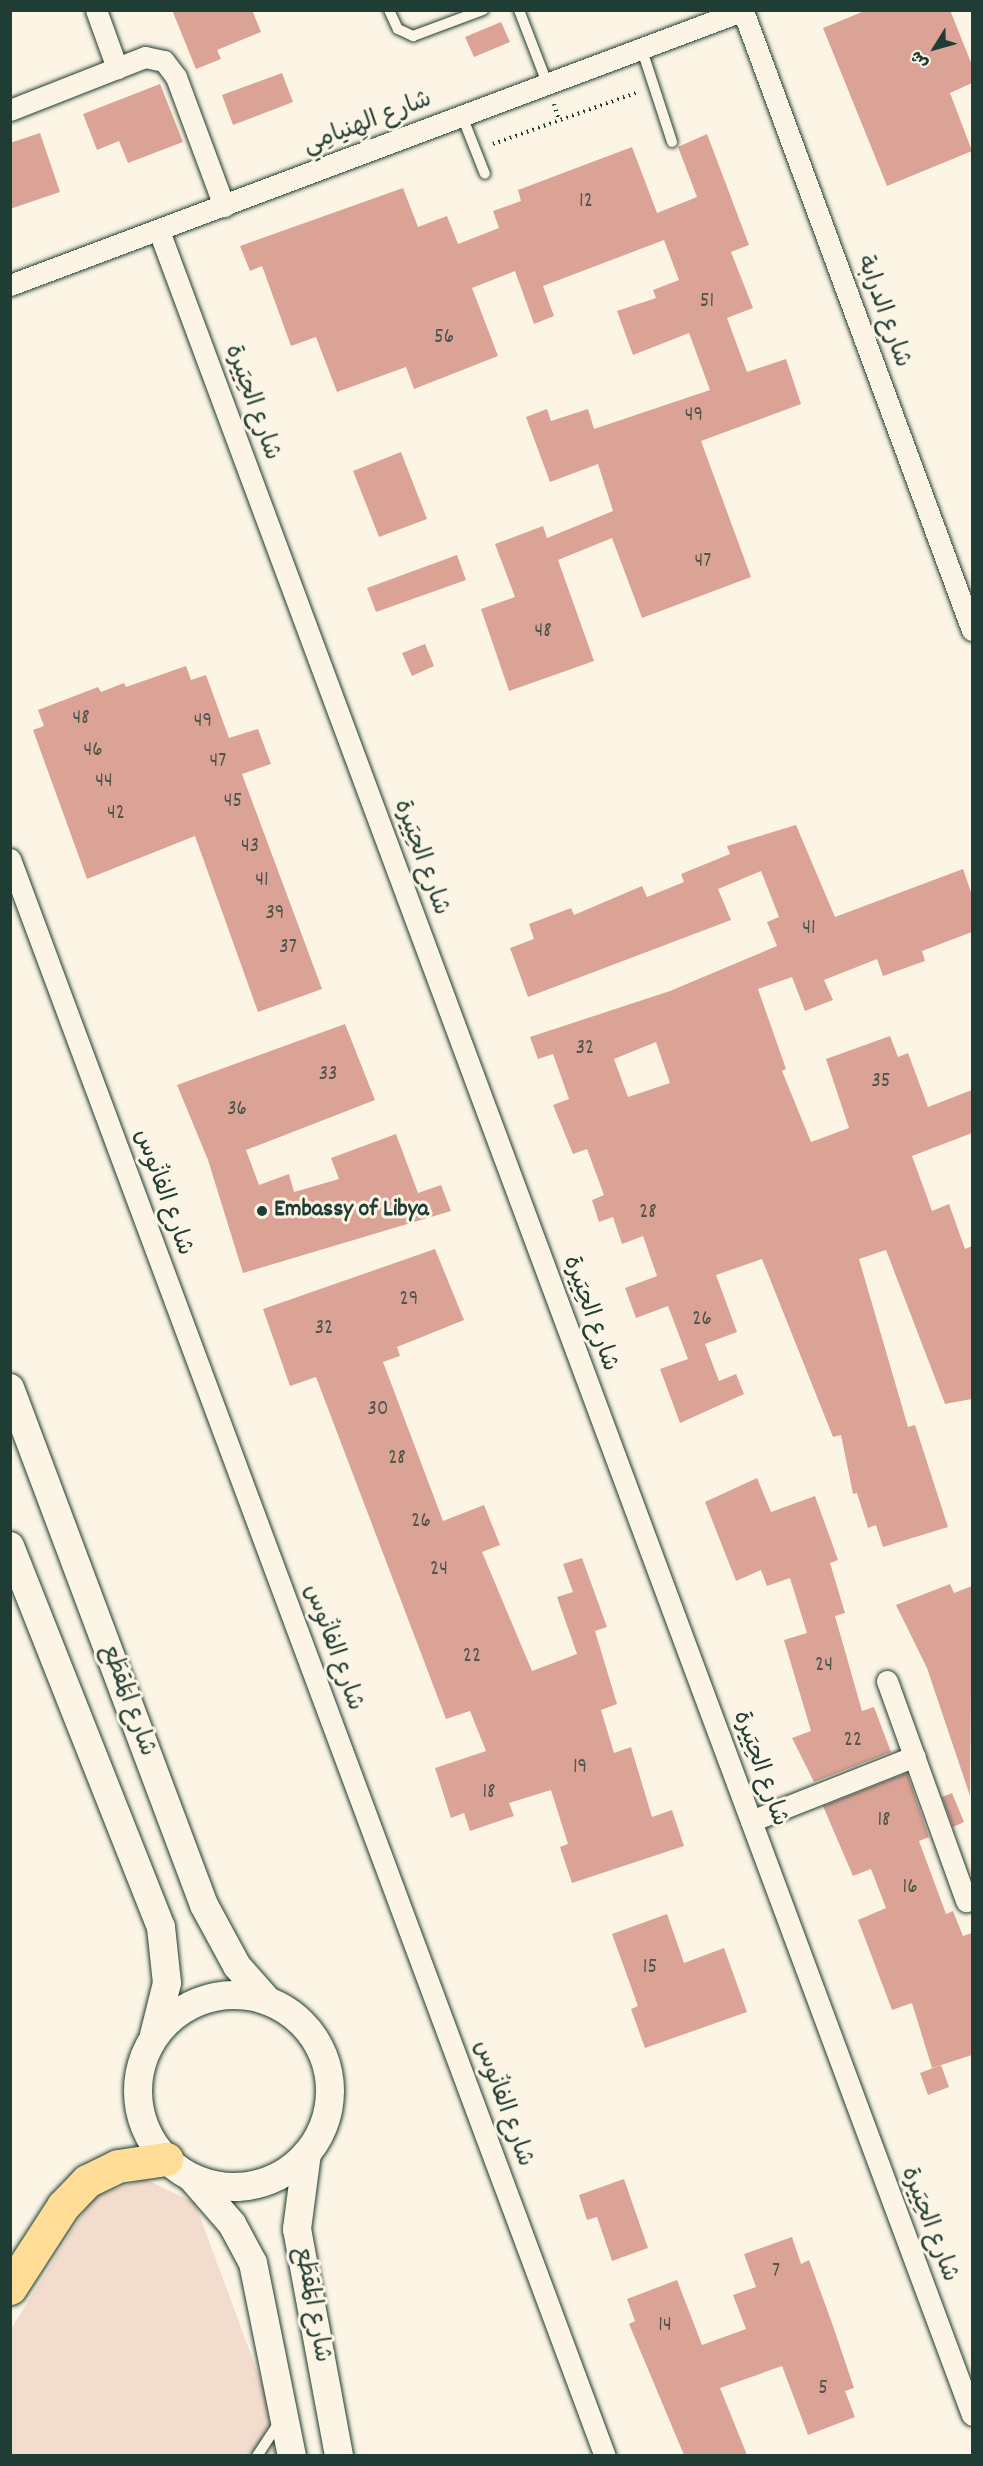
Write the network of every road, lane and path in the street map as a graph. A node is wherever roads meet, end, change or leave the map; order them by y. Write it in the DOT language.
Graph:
graph roads {
  1 [pos="96,10"];
  2 [pos="389,10"];
  3 [pos="483,10"];
  4 [pos="519,10"];
  5 [pos="743,11"];
  6 [pos="641,46"];
  7 [pos="117,68"];
  8 [pos="547,83"];
  9 [pos="654,87"];
  10 [pos="10,110"];
  11 [pos="462,116"];
  12 [pos="672,142"];
  13 [pos="475,151"];
  14 [pos="485,174"];
  15 [pos="224,206"];
  16 [pos="159,231"];
  17 [pos="10,285"];
  18 [pos="972,630"];
  19 [pos="10,859"];
  20 [pos="10,1388"];
  21 [pos="10,1546"];
  22 [pos="887,1681"];
  23 [pos="915,1756"];
  24 [pos="751,1821"];
  25 [pos="966,1901"];
  26 [pos="268,2001"];
  27 [pos="152,2038"];
  28 [pos="308,2153"];
  29 [pos="177,2167"];
  30 [pos="10,2288"];
  31 [pos="285,2415"];
  32 [pos="972,2415"];
  33 [pos="257,2456"];
  34 [pos="292,2456"];
  35 [pos="339,2456"];
  36 [pos="605,2456"];
  1 -- 7 [label="street"];
  2 -- 3 [label="lane"];
  4 -- 8 [label="lane"];
  5 -- 6 [label="street, شارع الهِنيامِي"];
  5 -- 18 [label="street, شارع الدرابة"];
  6 -- 8 [label="street, شارع الهِنيامِي"];
  6 -- 9 [label="lane"];
  7 -- 10 [label="street"];
  7 -- 15 [label="street"];
  8 -- 11 [label="street, شارع الهِنيامِي"];
  9 -- 12 [label="lane"];
  9 -- 13 [label="path"];
  11 -- 13 [label="lane"];
  11 -- 15 [label="street, شارع الهِنيامِي"];
  13 -- 14 [label="lane"];
  15 -- 16 [label="street, شارع الهِنيامِي"];
  16 -- 17 [label="street, شارع الهِنيامِي"];
  16 -- 24 [label="street, شارع الحِيَيرة"];
  19 -- 36 [label="street, شارع الفانُوس"];
  20 -- 26 [label="street, شارع المَقطَع"];
  21 -- 27 [label="street, شارع المَقطَع"];
  22 -- 23 [label="street"];
  23 -- 24 [label="street"];
  23 -- 25 [label="street"];
  24 -- 32 [label="street, شارع الحِيَيرة"];
  26 -- 27 [label="street"];
  26 -- 28 [label="street"];
  27 -- 29 [label="street"];
  28 -- 29 [label="street"];
  28 -- 35 [label="street, شارع المَقطَع"];
  29 -- 30 [label="highway"];
  29 -- 31 [label="street, شارع المَقطَع"];
  31 -- 33 [label="lane"];
  31 -- 34 [label="street, شارع المَقطَع"];
}
